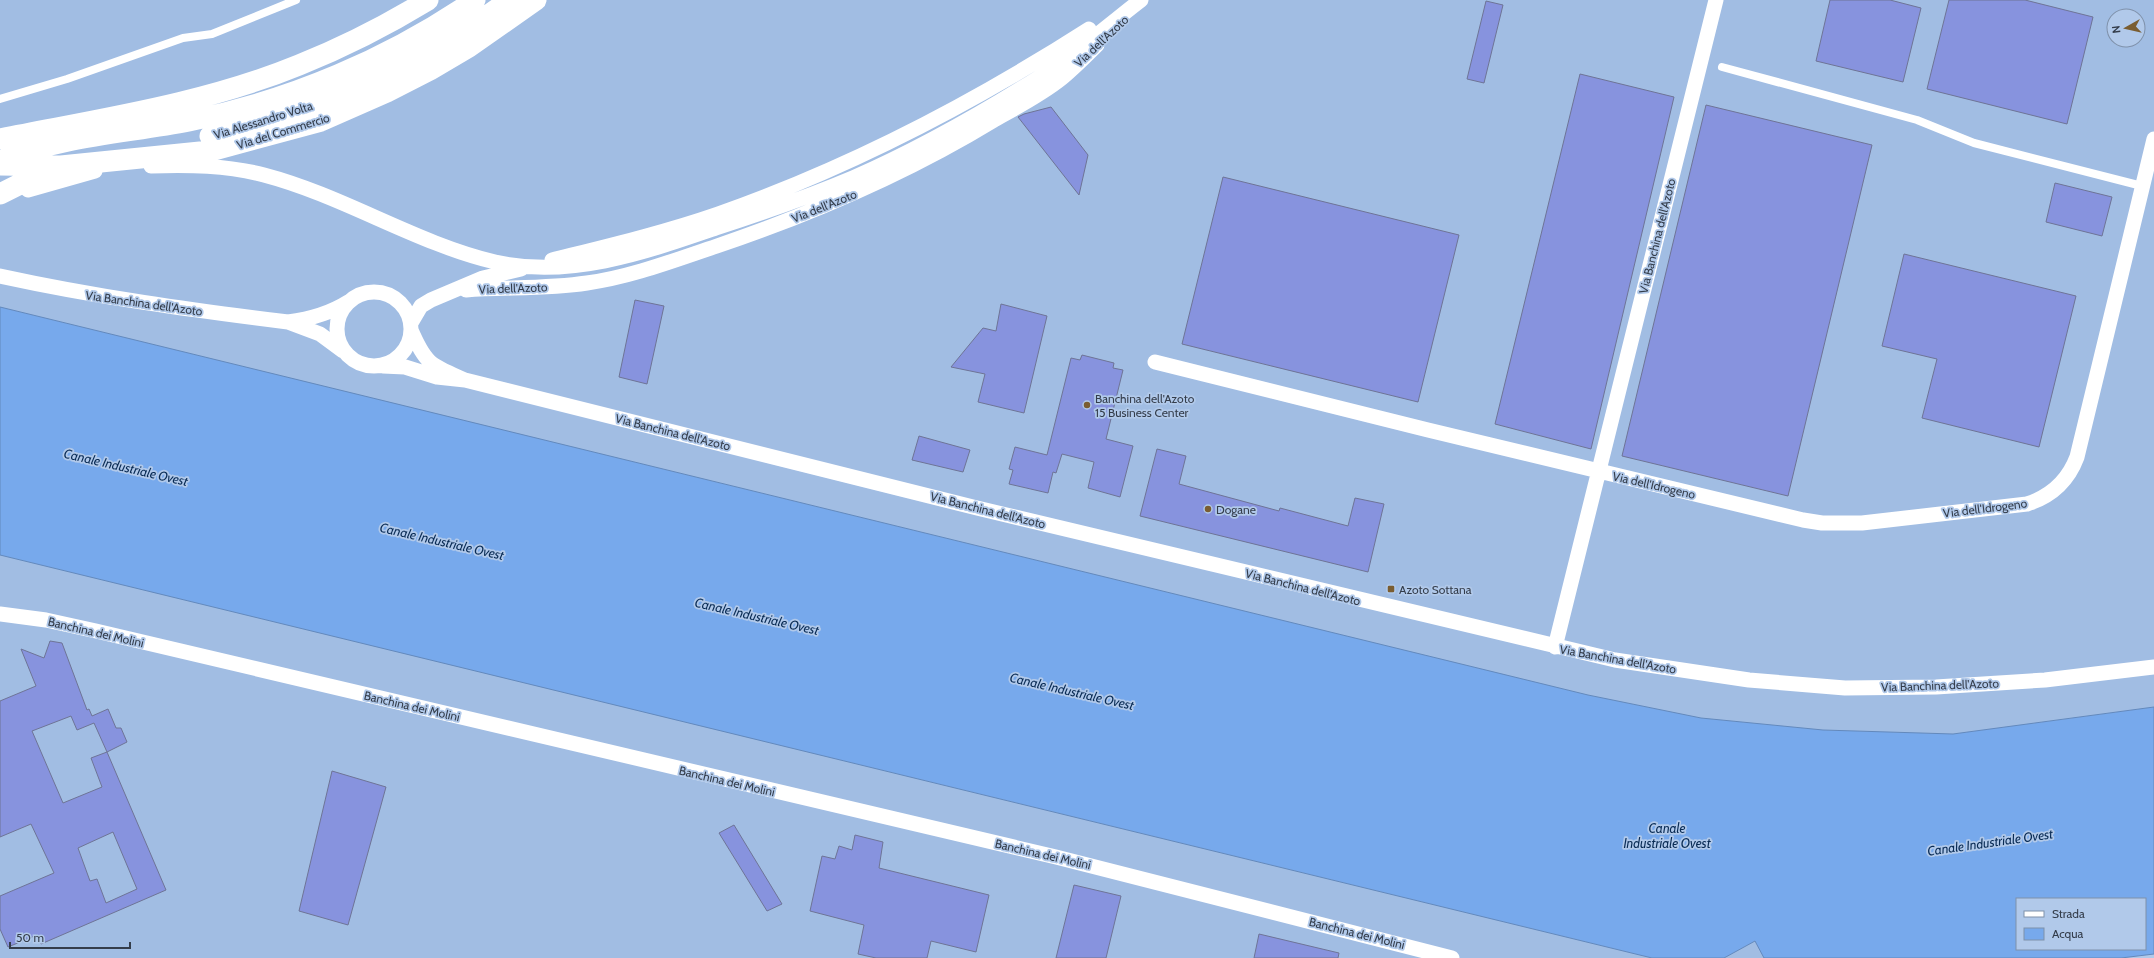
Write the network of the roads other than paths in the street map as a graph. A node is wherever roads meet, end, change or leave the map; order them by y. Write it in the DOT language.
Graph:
graph roads {
  1 [pos="296,0"];
  2 [pos="428,0"];
  3 [pos="475,0"];
  4 [pos="509,0"];
  5 [pos="536,0"];
  6 [pos="1135,0"];
  7 [pos="1141,0"];
  8 [pos="1145,0"];
  9 [pos="1716,0"];
  10 [pos="1722,68"];
  11 [pos="0,99"];
  12 [pos="0,139"];
  13 [pos="2154,139"];
  14 [pos="0,161"];
  15 [pos="0,165"];
  16 [pos="2142,186"];
  17 [pos="0,194"];
  18 [pos="0,198"];
  19 [pos="0,276"];
  20 [pos="453,291"];
  21 [pos="352,299"];
  22 [pos="288,322"];
  23 [pos="411,326"];
  24 [pos="346,353"];
  25 [pos="1155,362"];
  26 [pos="378,366"];
  27 [pos="465,380"];
  28 [pos="1599,472"];
  29 [pos="0,614"];
  30 [pos="1554,648"];
  31 [pos="2154,667"];
  32 [pos="1452,958"];
  1 -- 11 [label="lane"];
  2 -- 12 [label="street"];
  3 -- 14 [label="street, Via Alessandro Volta"];
  4 -- 17 [label="street, Via Alessandro Volta"];
  5 -- 15 [label="street, Via del Commercio"];
  6 -- 20 [label="street, Via dell'Azoto"];
  7 -- 18 [label="street, Via dell'Azoto"];
  8 -- 20 [label="street, Via dell'Azoto"];
  9 -- 28 [label="street, Via Banchina dell'Azoto"];
  10 -- 16 [label="lane"];
  13 -- 16 [label="street, Via dell'Idrogeno"];
  16 -- 28 [label="street, Via dell'Idrogeno"];
  19 -- 22 [label="street, Via Banchina dell'Azoto"];
  20 -- 23 [label="street, Via dell'Azoto"];
  21 -- 22 [label="street"];
  21 -- 23 [label="street"];
  21 -- 24 [label="street"];
  22 -- 24 [label="street"];
  23 -- 26 [label="street"];
  23 -- 27 [label="street"];
  24 -- 26 [label="street"];
  25 -- 28 [label="street, Via dell'Idrogeno"];
  26 -- 27 [label="street"];
  27 -- 30 [label="street, Via Banchina dell'Azoto"];
  28 -- 30 [label="street, Via Banchina dell'Azoto"];
  29 -- 32 [label="street, Banchina dei Molini"];
  30 -- 31 [label="street, Via Banchina dell'Azoto"];
}
